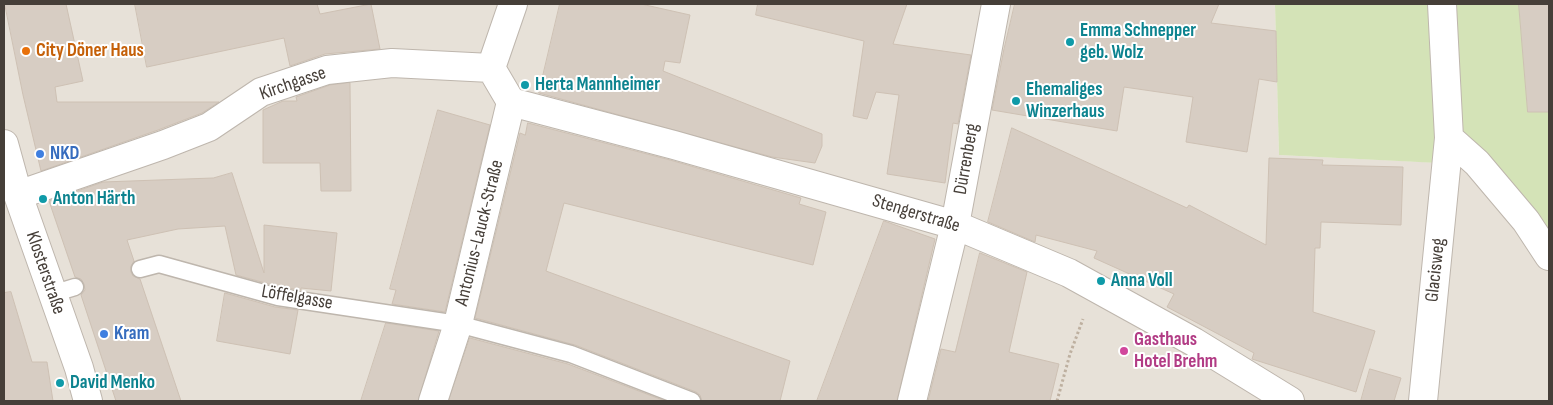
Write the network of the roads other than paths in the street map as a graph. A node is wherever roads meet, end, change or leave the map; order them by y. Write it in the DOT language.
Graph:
graph roads {
  1 [pos="513,4"];
  2 [pos="996,4"];
  3 [pos="1442,4"];
  4 [pos="491,68"];
  5 [pos="512,102"];
  6 [pos="1449,138"];
  7 [pos="4,144"];
  8 [pos="18,195"];
  9 [pos="955,225"];
  10 [pos="1549,256"];
  11 [pos="140,269"];
  12 [pos="458,324"];
  13 [pos="88,401"];
  14 [pos="433,401"];
  15 [pos="692,401"];
  16 [pos="912,401"];
  17 [pos="1290,401"];
  18 [pos="1423,401"];
  1 -- 4 [label="street"];
  2 -- 9 [label="street, Dürrenberg"];
  3 -- 6 [label="street, Glacisweg"];
  4 -- 5 [label="street"];
  4 -- 8 [label="street, Kirchgasse"];
  5 -- 9 [label="street, Stengerstraße"];
  5 -- 12 [label="street, Antonius-Lauck-Straße"];
  6 -- 10 [label="street"];
  6 -- 18 [label="street, Glacisweg"];
  7 -- 8 [label="street, Klosterstraße"];
  8 -- 13 [label="street, Klosterstraße"];
  9 -- 16 [label="street, Dürrenberg"];
  9 -- 17 [label="street, Stengerstraße"];
  11 -- 12 [label="lane, Löffelgasse"];
  12 -- 14 [label="street, Antonius-Lauck-Straße"];
  12 -- 15 [label="lane, Löffelgasse"];
}
